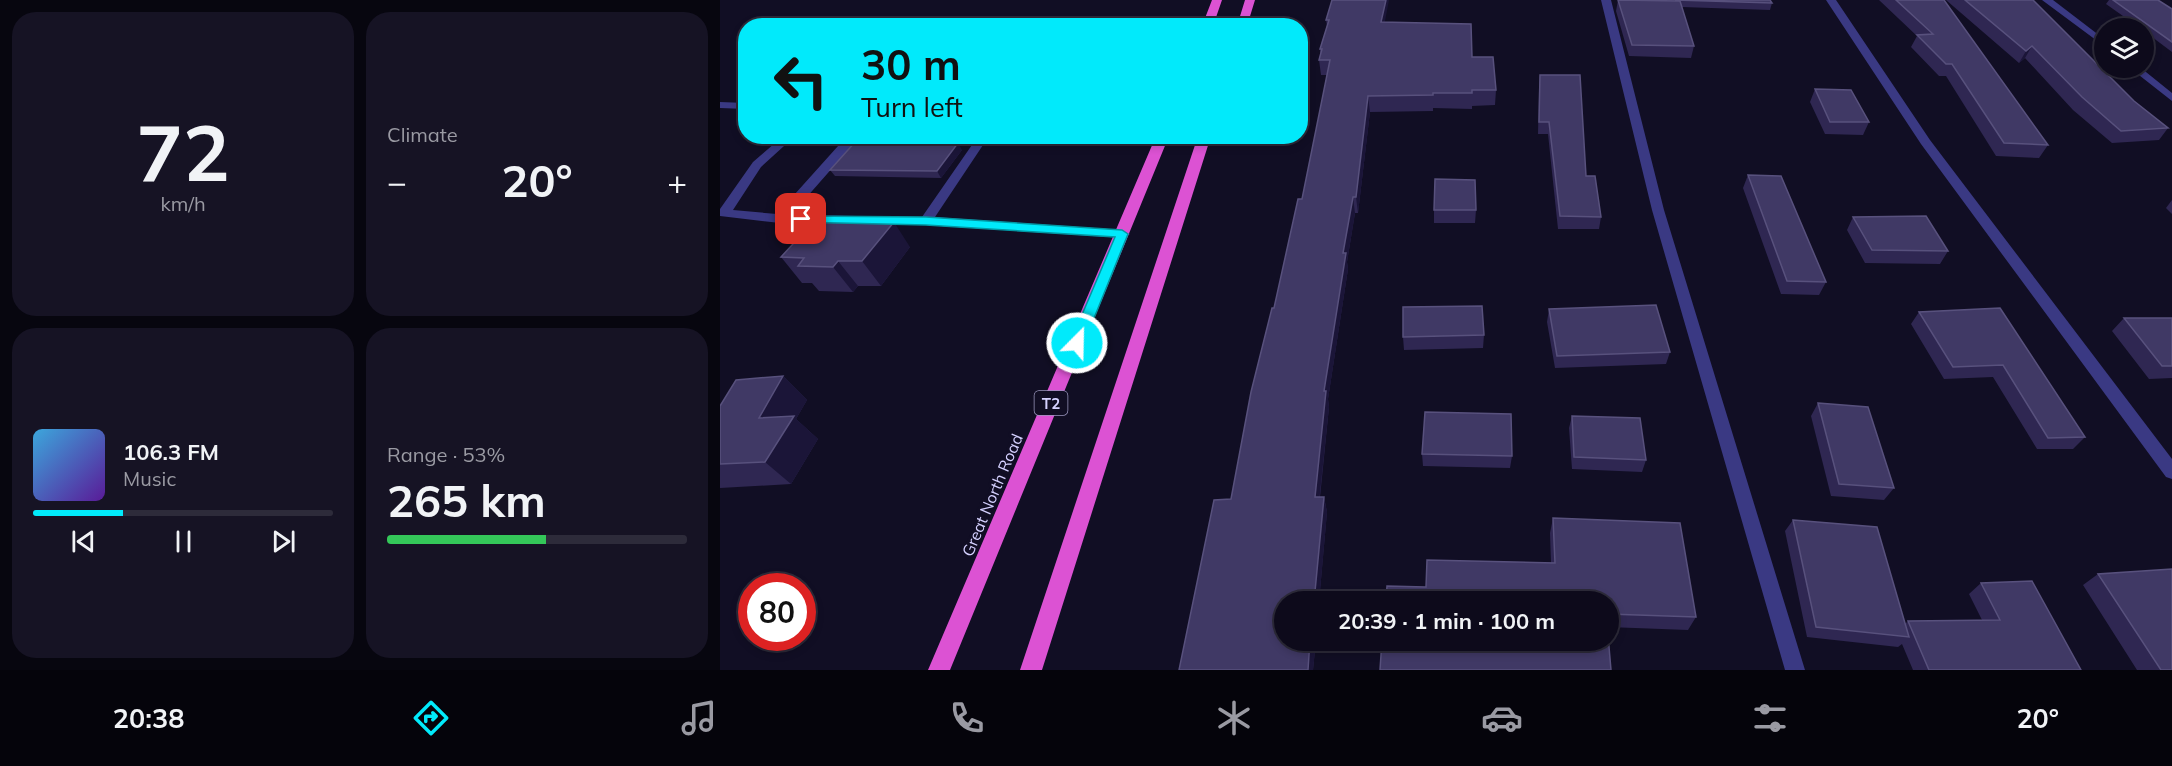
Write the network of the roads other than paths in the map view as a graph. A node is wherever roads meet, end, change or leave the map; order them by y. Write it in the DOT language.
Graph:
graph roads {
  1 [pos="1217,0"];
  2 [pos="1250,0"];
  3 [pos="1606,0"];
  4 [pos="1831,0"];
  5 [pos="2047,0"];
  6 [pos="1211,18"];
  7 [pos="1244,18"];
  8 [pos="2094,35"];
  9 [pos="2147,78"];
  10 [pos="2172,98"];
  11 [pos="720,105"];
  12 [pos="738,106"];
  13 [pos="780,144"];
  14 [pos="847,144"];
  15 [pos="979,144"];
  16 [pos="1161,144"];
  17 [pos="1202,144"];
  18 [pos="780,219"];
  19 [pos="926,221"];
  20 [pos="1122,234"];
  21 [pos="2172,472"];
  22 [pos="939,670"];
  23 [pos="1031,670"];
  24 [pos="1795,670"];
  1 -- 6 [label="highway"];
  2 -- 7 [label="highway"];
  3 -- 24 [label="street"];
  4 -- 21 [label="street"];
  5 -- 8 [label="street"];
  9 -- 10 [label="street"];
  11 -- 12 [label="street"];
  13 -- 18 [label="street"];
  14 -- 18 [label="street"];
  15 -- 19 [label="street"];
  16 -- 20 [label="highway, Great North Road / T2"];
  17 -- 23 [label="highway"];
  18 -- 19 [label="street"];
  19 -- 20 [label="street"];
  20 -- 22 [label="highway, Great North Road / T2"];
}
